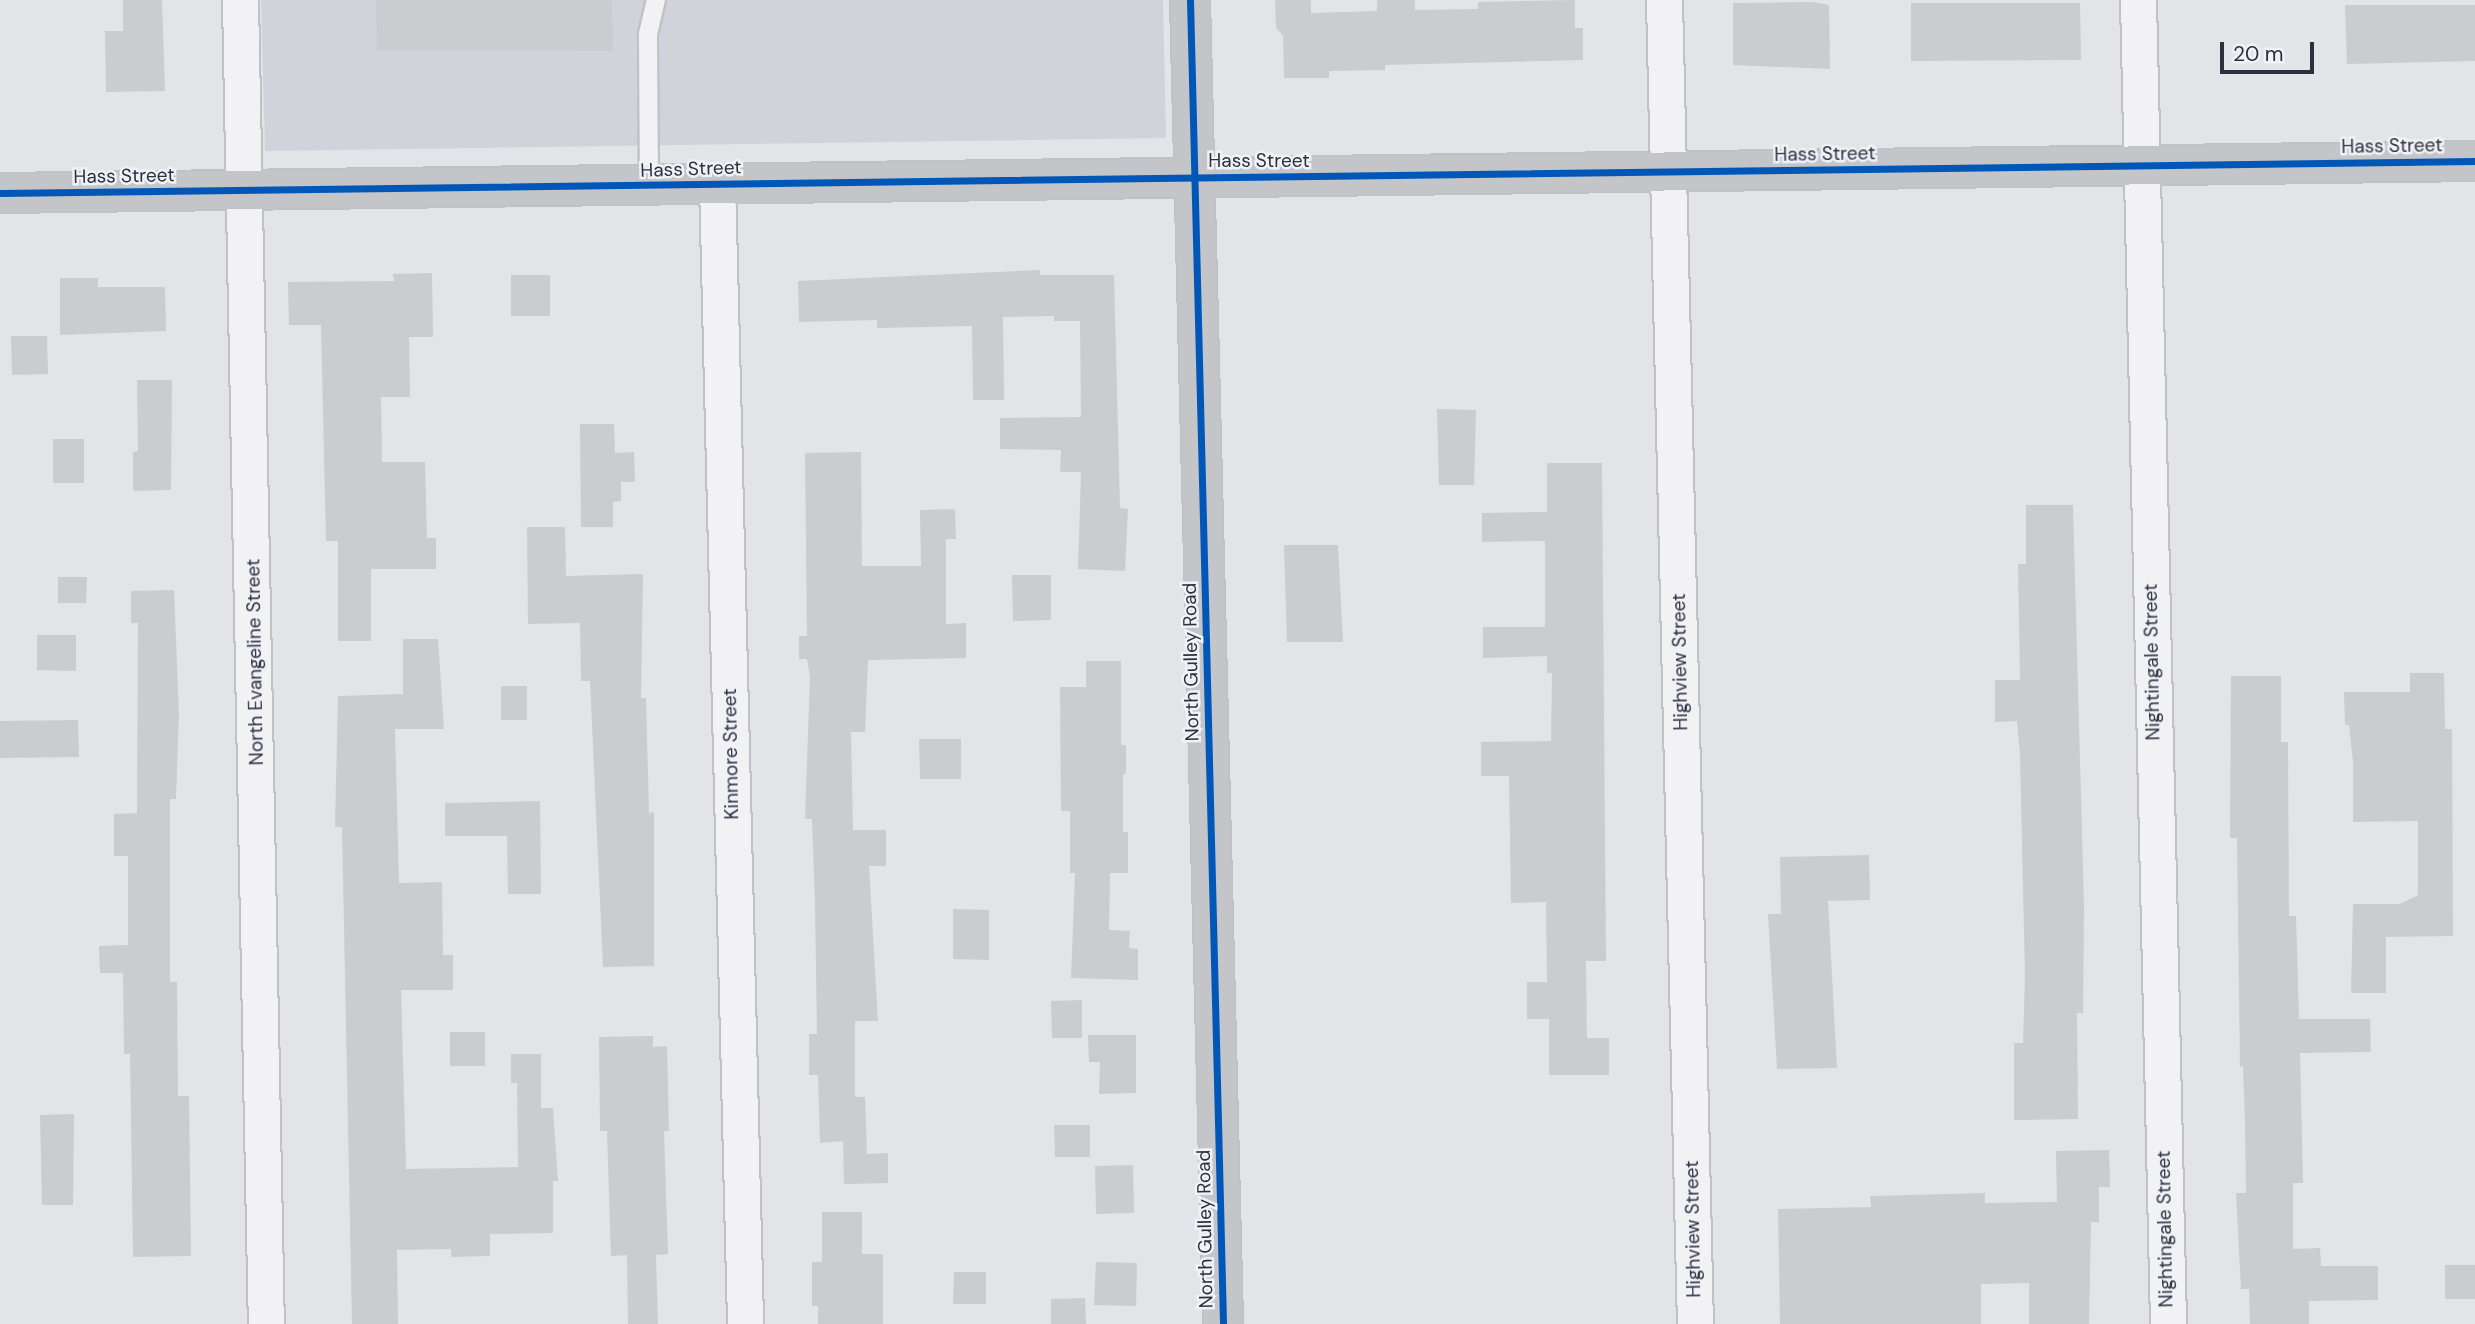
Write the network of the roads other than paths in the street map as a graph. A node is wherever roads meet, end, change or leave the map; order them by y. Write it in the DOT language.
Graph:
graph roads {
  1 [pos="240,0"];
  2 [pos="656,0"];
  3 [pos="1189,0"];
  4 [pos="1664,0"];
  5 [pos="2137,0"];
  6 [pos="2475,161"];
  7 [pos="2140,166"];
  8 [pos="1668,172"];
  9 [pos="1195,176"];
  10 [pos="717,183"];
  11 [pos="649,186"];
  12 [pos="247,190"];
  13 [pos="0,193"];
  14 [pos="266,1324"];
  15 [pos="745,1324"];
  16 [pos="1223,1324"];
  17 [pos="1695,1324"];
  18 [pos="2168,1324"];
  1 -- 12 [label="street, North Evangeline Street"];
  2 -- 11 [label="lane"];
  3 -- 9 [label="street, North Gulley Road"];
  4 -- 8 [label="street, Highview Street"];
  5 -- 7 [label="street, Nightingale Street"];
  6 -- 7 [label="street, Hass Street"];
  7 -- 8 [label="street, Hass Street"];
  7 -- 18 [label="street, Nightingale Street"];
  8 -- 9 [label="street, Hass Street"];
  8 -- 17 [label="street, Highview Street"];
  9 -- 10 [label="street, Hass Street"];
  9 -- 16 [label="street, North Gulley Road"];
  10 -- 11 [label="street, Hass Street"];
  10 -- 15 [label="street, Kinmore Street"];
  11 -- 12 [label="street, Hass Street"];
  12 -- 13 [label="street, Hass Street"];
  12 -- 14 [label="street, North Evangeline Street"];
}
